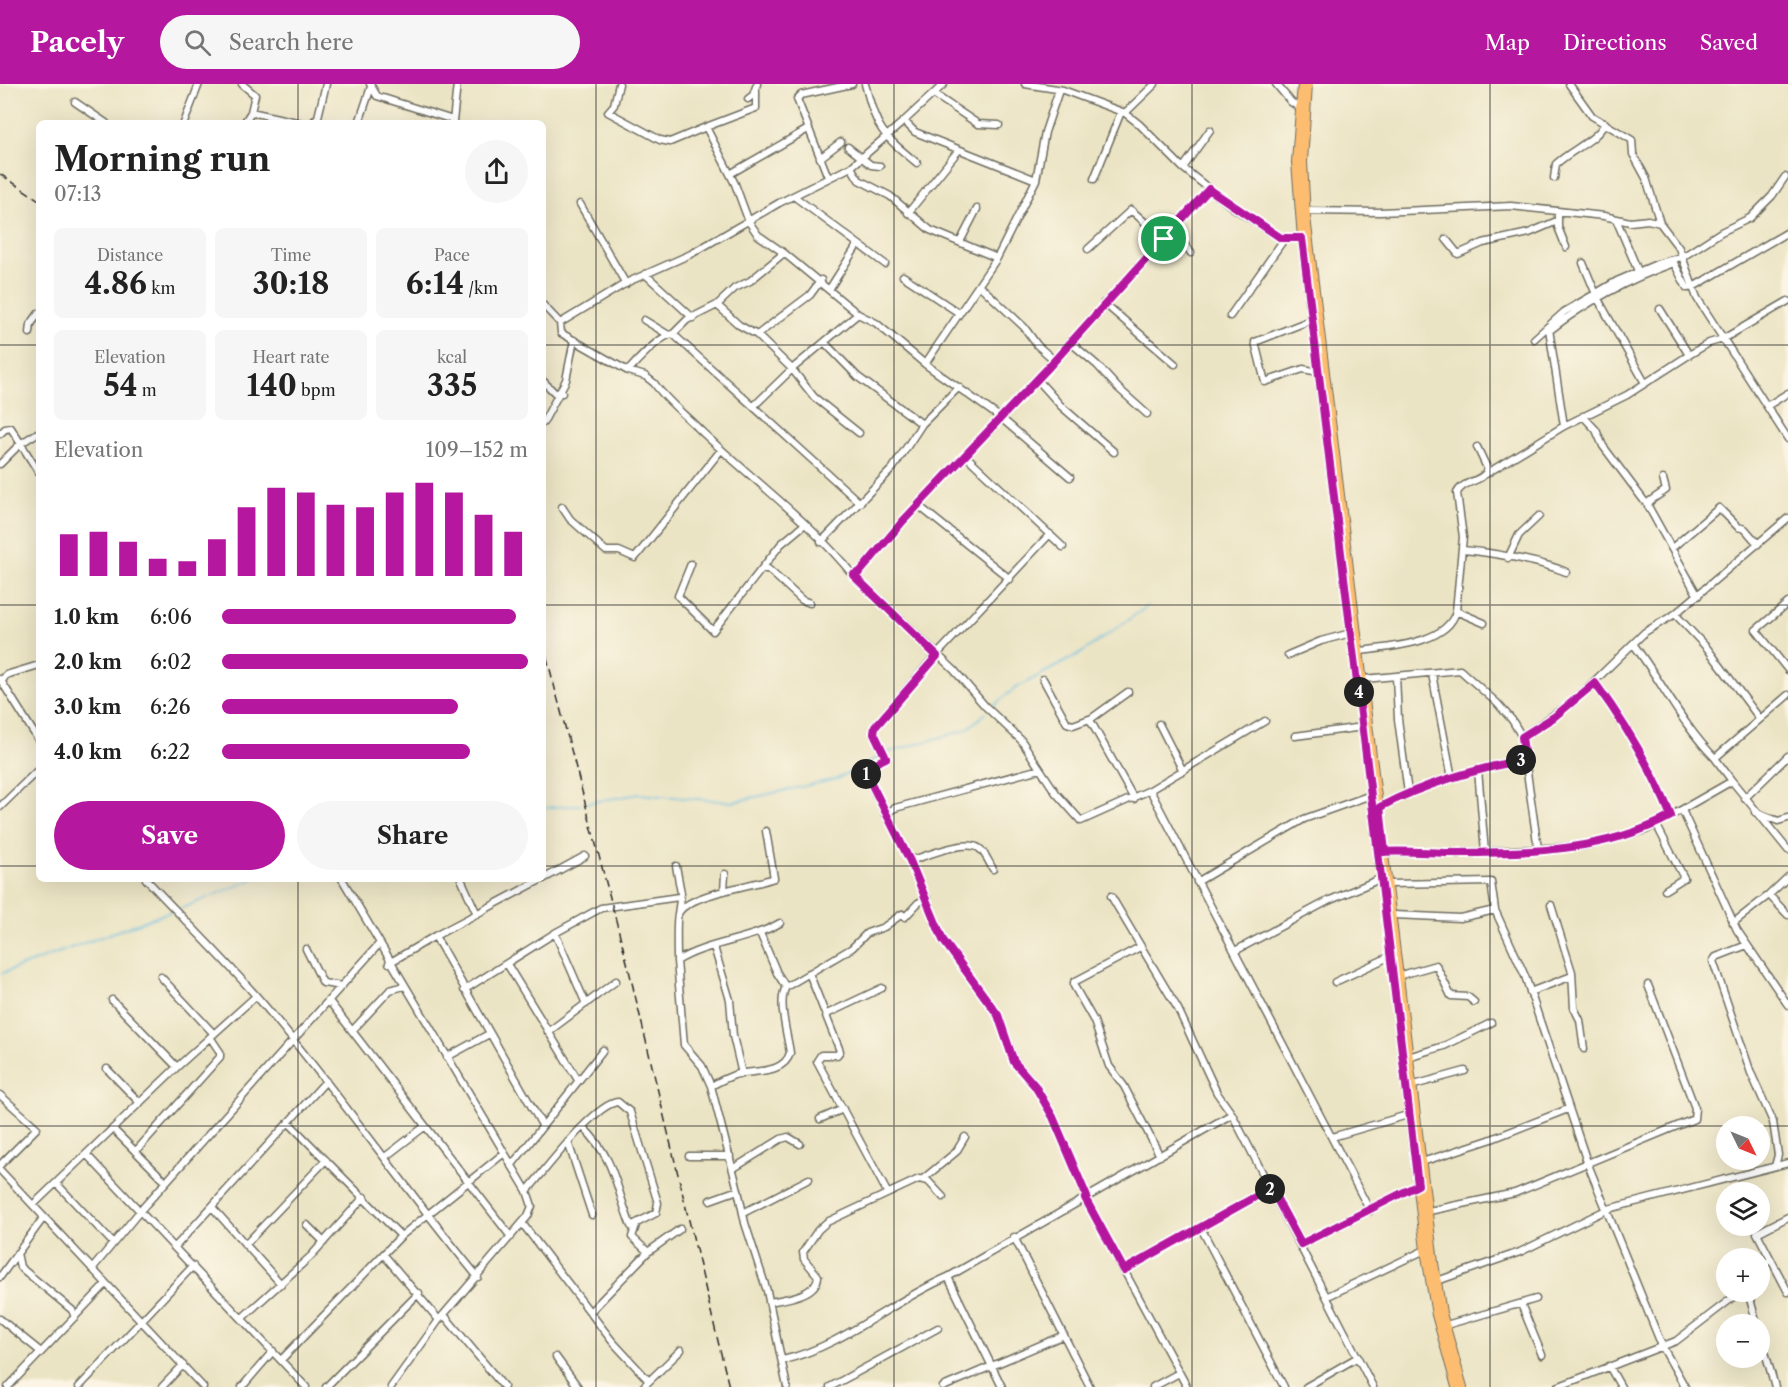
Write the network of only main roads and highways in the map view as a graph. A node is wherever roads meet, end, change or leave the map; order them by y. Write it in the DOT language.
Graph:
graph roads {
  1 [pos="1302,84"];
  2 [pos="1308,84"];
  3 [pos="1302,110"];
  4 [pos="1382,852"];
  5 [pos="1456,1387"];
  6 [pos="1464,1387"];
  1 -- 3 [label="main road"];
  2 -- 3 [label="main road"];
  3 -- 4 [label="main road"];
  3 -- 4 [label="main road"];
  4 -- 5 [label="main road"];
  4 -- 6 [label="main road"];
}
